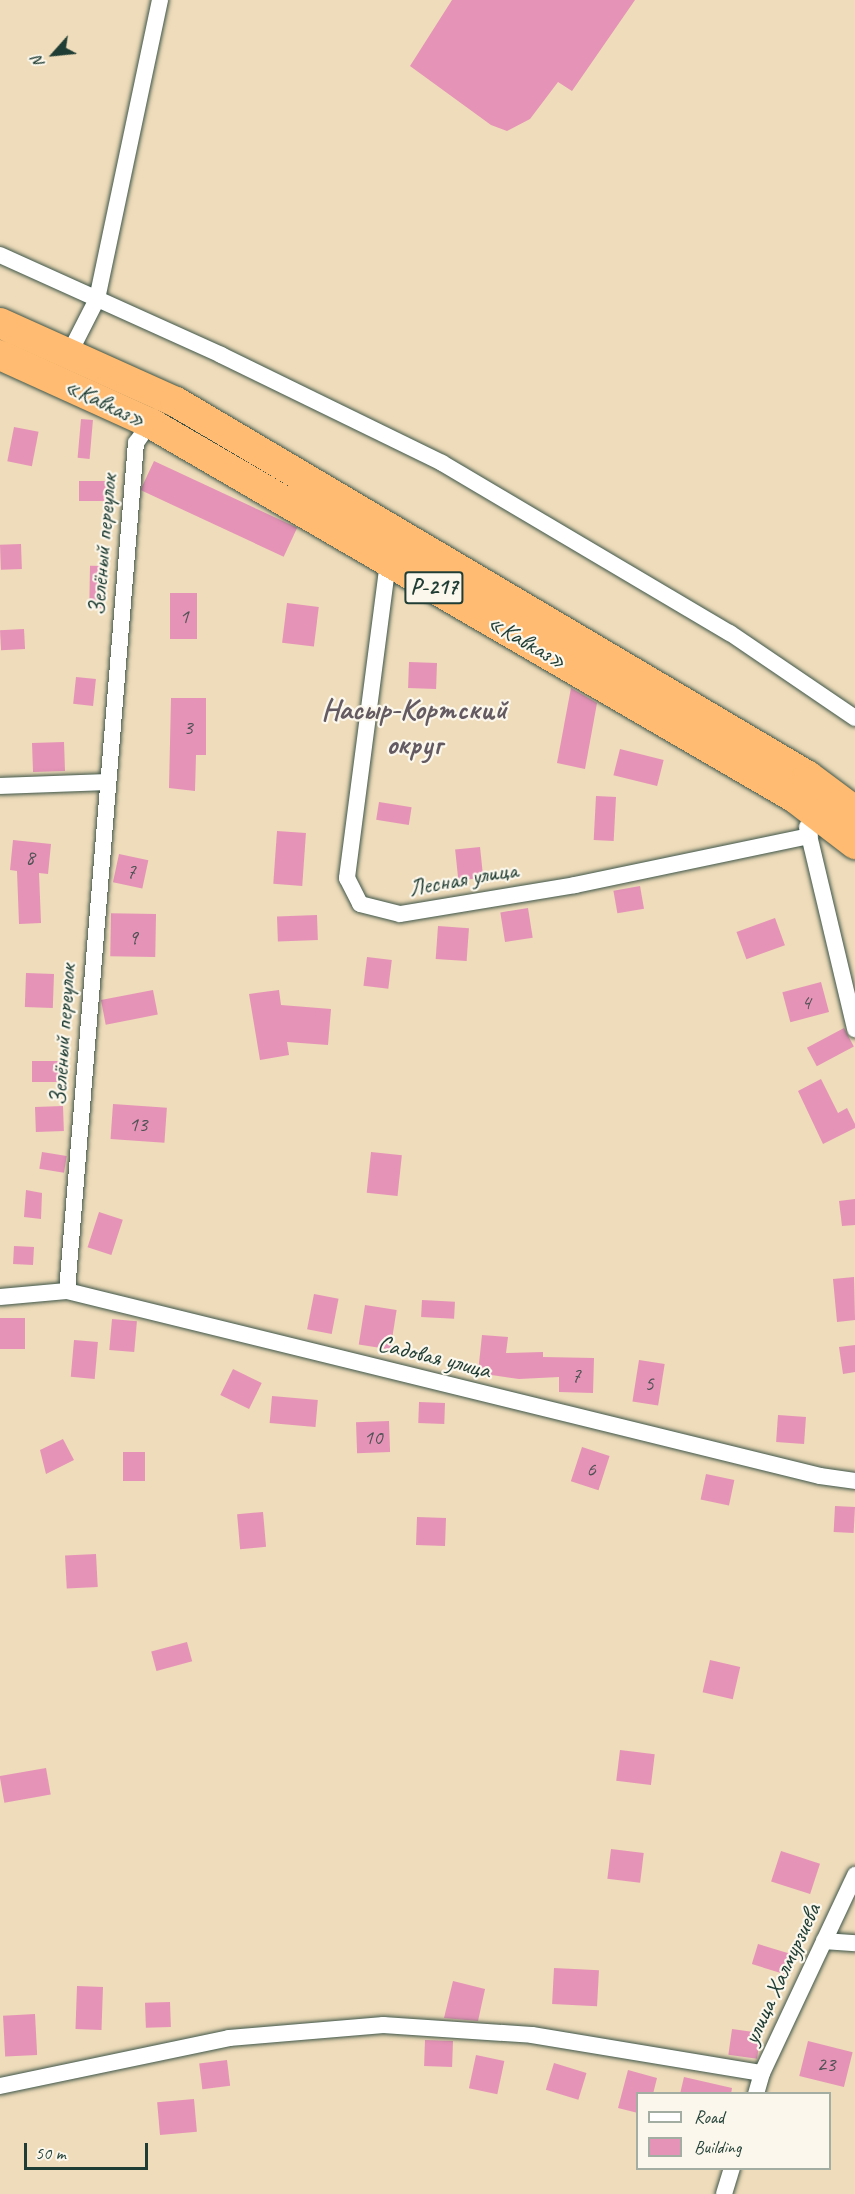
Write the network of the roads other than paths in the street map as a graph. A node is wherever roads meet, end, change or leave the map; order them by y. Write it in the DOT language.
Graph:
graph roads {
  1 [pos="160,0"];
  2 [pos="0,255"];
  3 [pos="97,299"];
  4 [pos="0,323"];
  5 [pos="69,354"];
  6 [pos="0,355"];
  7 [pos="150,423"];
  8 [pos="388,562"];
  9 [pos="855,718"];
  10 [pos="107,782"];
  11 [pos="0,786"];
  12 [pos="795,798"];
  13 [pos="855,811"];
  14 [pos="810,836"];
  15 [pos="855,844"];
  16 [pos="855,1029"];
  17 [pos="67,1291"];
  18 [pos="0,1297"];
  19 [pos="855,1480"];
  20 [pos="855,1875"];
  21 [pos="824,1941"];
  22 [pos="855,1943"];
  23 [pos="762,2073"];
  24 [pos="0,2086"];
  25 [pos="757,2092"];
  26 [pos="732,2170"];
  27 [pos="724,2194"];
  1 -- 3 [label="street"];
  2 -- 3 [label="street"];
  3 -- 5 [label="street"];
  3 -- 9 [label="street"];
  4 -- 5 [label="highway, «Кавказ» / Р-217"];
  5 -- 13 [label="highway, «Кавказ» / Р-217"];
  6 -- 7 [label="highway, «Кавказ» / Р-217"];
  7 -- 8 [label="highway, «Кавказ» / Р-217"];
  7 -- 10 [label="street, Зелёный переулок"];
  8 -- 12 [label="highway, «Кавказ» / Р-217"];
  8 -- 14 [label="street, Лесная улица"];
  10 -- 11 [label="street"];
  10 -- 17 [label="street, Зелёный переулок"];
  12 -- 14 [label="street"];
  12 -- 15 [label="highway, «Кавказ» / Р-217"];
  14 -- 16 [label="street"];
  17 -- 18 [label="street, Садовая улица"];
  17 -- 19 [label="street, Садовая улица"];
  20 -- 21 [label="street, улица Халмурзиева"];
  21 -- 22 [label="street"];
  21 -- 23 [label="street, улица Халмурзиева"];
  23 -- 24 [label="street"];
  23 -- 25 [label="street, улица Халмурзиева"];
  26 -- 27 [label="street"];
}
